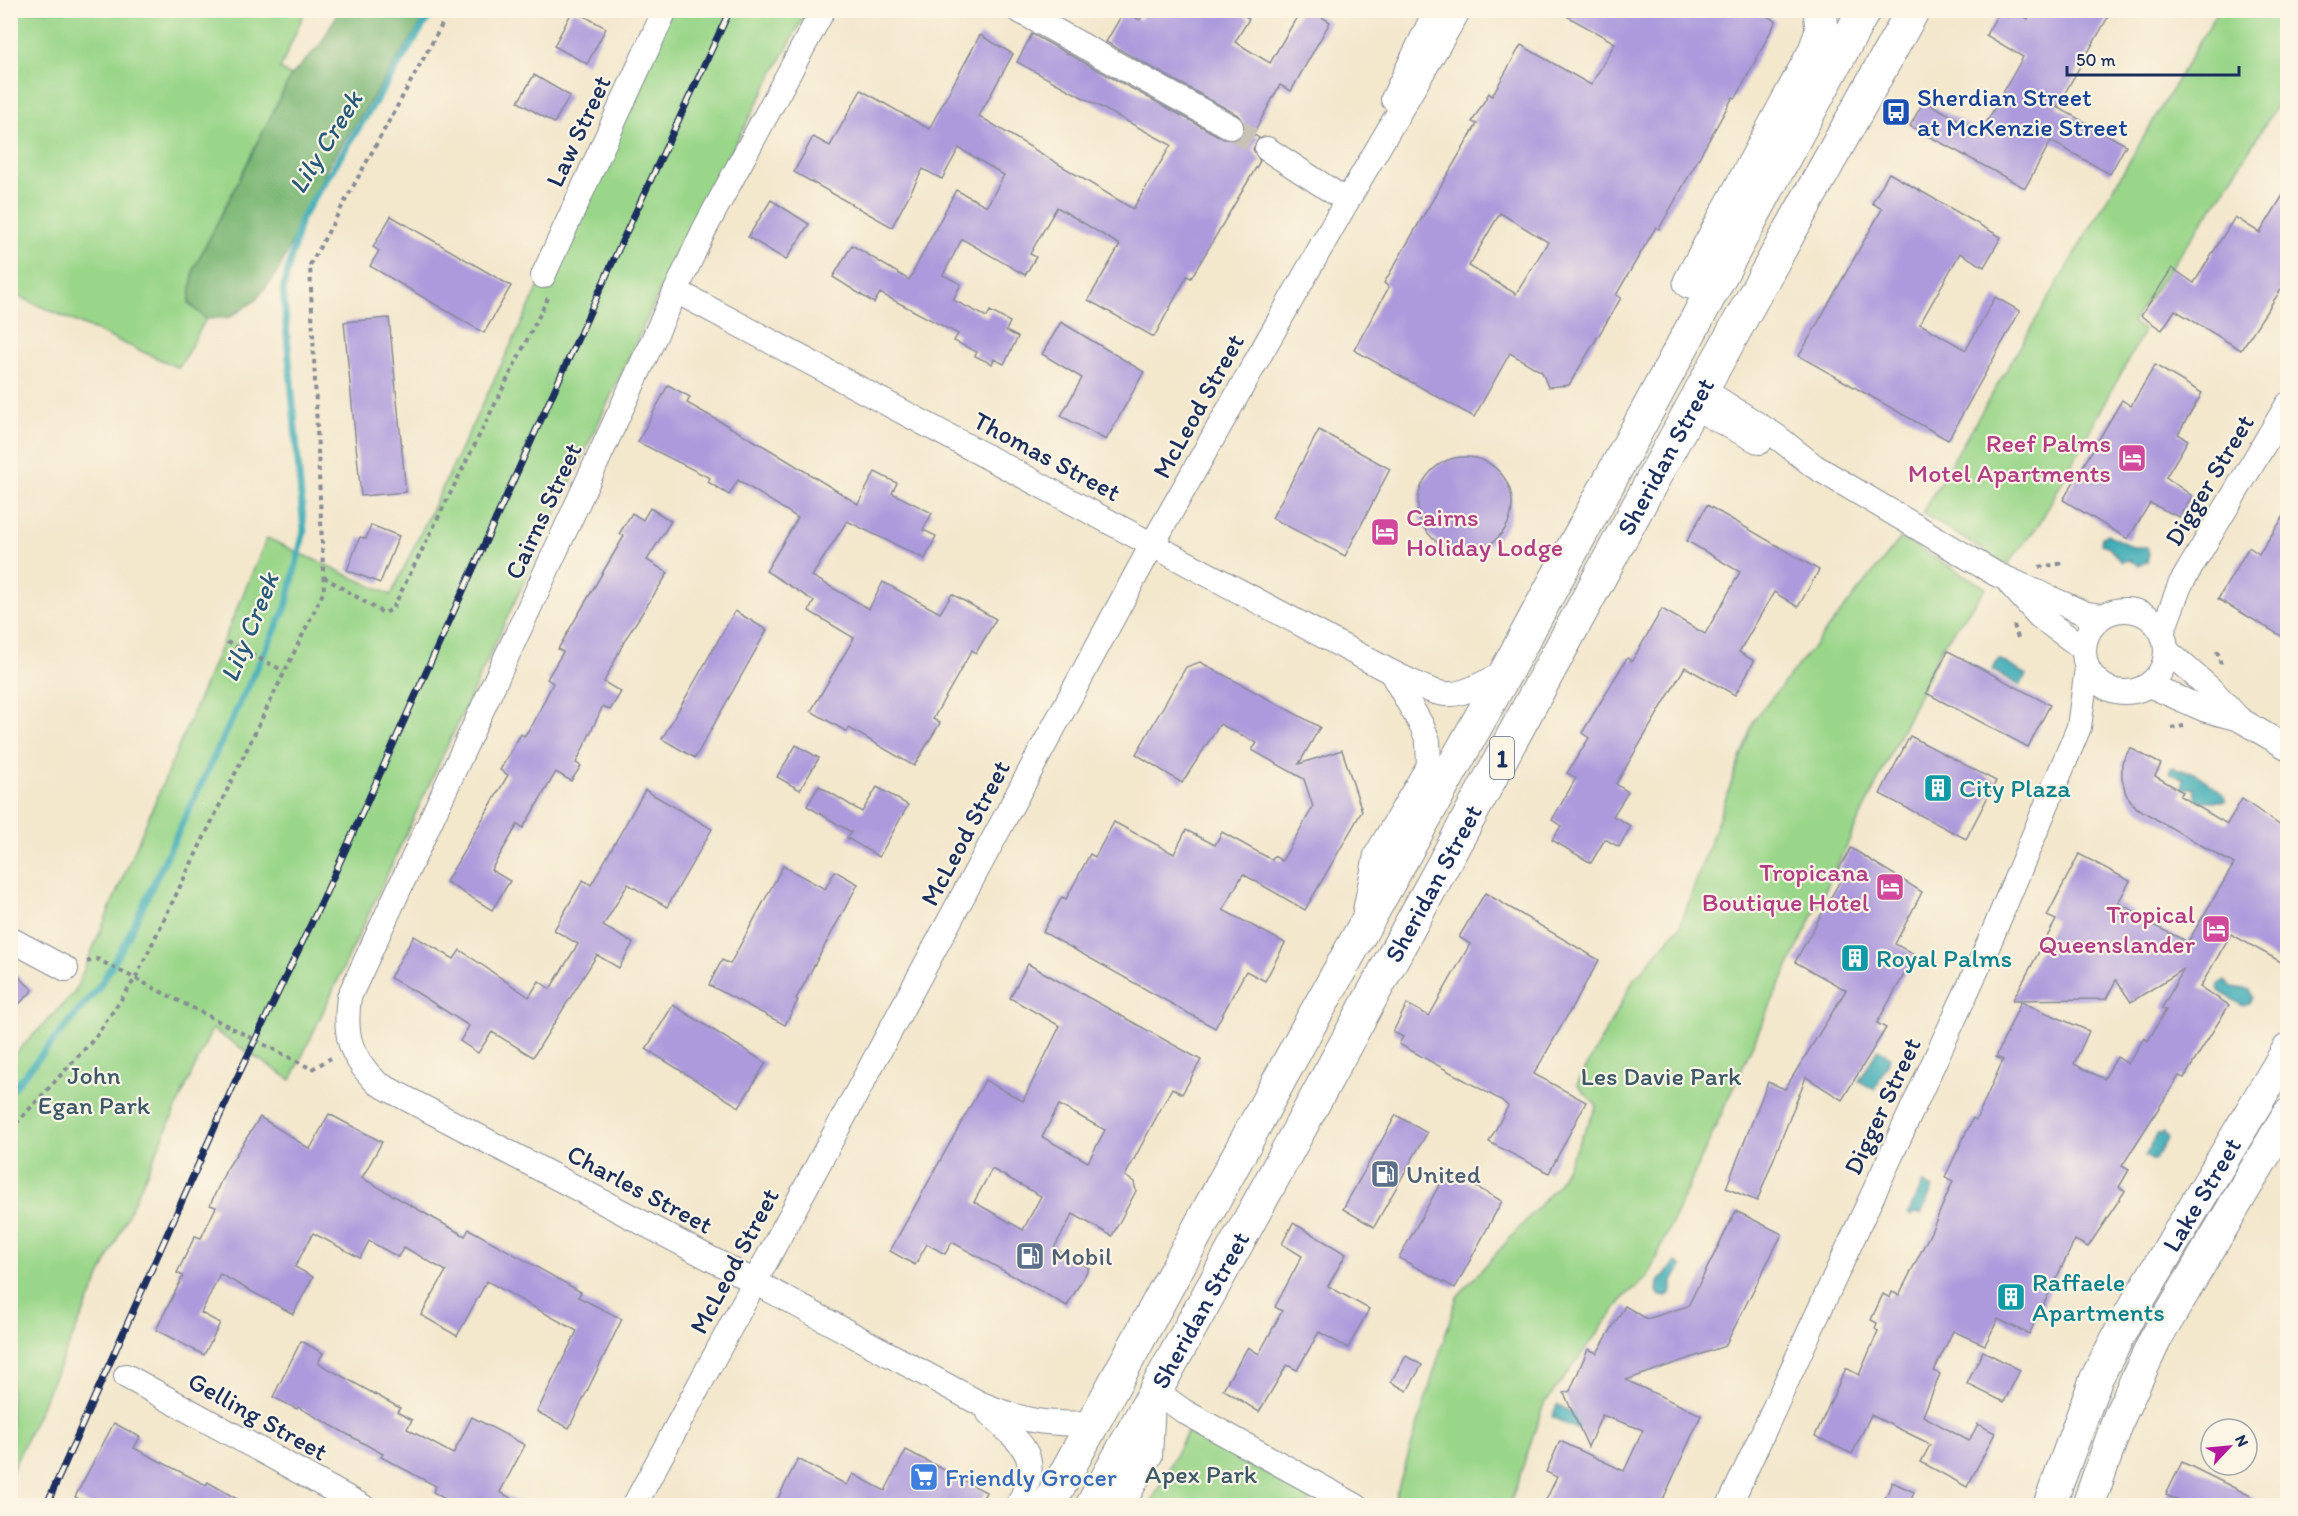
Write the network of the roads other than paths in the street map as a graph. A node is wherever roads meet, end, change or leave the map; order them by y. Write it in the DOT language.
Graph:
graph roads {
  1 [pos="665,10"];
  2 [pos="823,10"];
  3 [pos="1018,10"];
  4 [pos="1436,10"];
  5 [pos="1459,10"];
  6 [pos="1820,10"];
  7 [pos="1864,10"];
  8 [pos="1912,11"];
  9 [pos="1231,127"];
  10 [pos="1267,149"];
  11 [pos="1349,196"];
  12 [pos="543,276"];
  13 [pos="676,291"];
  14 [pos="1666,372"];
  15 [pos="1697,398"];
  16 [pos="2288,404"];
  17 [pos="1152,545"];
  18 [pos="2006,580"];
  19 [pos="2180,585"];
  20 [pos="2134,610"];
  21 [pos="2102,616"];
  22 [pos="2164,642"];
  23 [pos="2085,658"];
  24 [pos="1390,672"];
  25 [pos="1506,672"];
  26 [pos="2149,685"];
  27 [pos="2126,692"];
  28 [pos="2239,719"];
  29 [pos="2079,727"];
  30 [pos="2288,748"];
  31 [pos="1360,935"];
  32 [pos="10,939"];
  33 [pos="66,969"];
  34 [pos="350,1047"];
  35 [pos="2288,1050"];
  36 [pos="2288,1115"];
  37 [pos="755,1282"];
  38 [pos="126,1376"];
  39 [pos="1154,1390"];
  40 [pos="979,1403"];
  41 [pos="1092,1423"];
  42 [pos="362,1506"];
  43 [pos="634,1506"];
  44 [pos="1018,1506"];
  45 [pos="1048,1506"];
  46 [pos="1092,1506"];
  47 [pos="1122,1506"];
  48 [pos="1356,1506"];
  49 [pos="1729,1506"];
  50 [pos="2049,1506"];
  51 [pos="2088,1506"];
  1 -- 12 [label="street, Law Street"];
  2 -- 13 [label="street, Cairns Street"];
  3 -- 9 [label="street"];
  4 -- 11 [label="street, McLeod Street"];
  5 -- 11 [label="street, McLeod Street"];
  6 -- 14 [label="highway"];
  7 -- 14 [label="highway, Sheridan Street / 1"];
  8 -- 15 [label="highway, Sheridan Street / 1"];
  10 -- 11 [label="street"];
  11 -- 17 [label="street, McLeod Street"];
  13 -- 17 [label="street, Thomas Street"];
  13 -- 34 [label="street, Cairns Street"];
  14 -- 15 [label="highway"];
  14 -- 25 [label="highway, Sheridan Street / 1"];
  15 -- 18 [label="street"];
  15 -- 39 [label="highway, Sheridan Street / 1"];
  16 -- 19 [label="street, Digger Street"];
  17 -- 24 [label="street, Thomas Street"];
  17 -- 37 [label="street, McLeod Street"];
  18 -- 21 [label="street"];
  18 -- 23 [label="street"];
  19 -- 20 [label="street, Digger Street"];
  19 -- 22 [label="street, Digger Street"];
  20 -- 21 [label="street"];
  20 -- 22 [label="street"];
  21 -- 23 [label="street"];
  22 -- 26 [label="street"];
  22 -- 28 [label="street"];
  23 -- 27 [label="street"];
  23 -- 29 [label="street, Digger Street"];
  24 -- 25 [label="street, Thomas Street"];
  24 -- 31 [label="street"];
  25 -- 31 [label="highway, Sheridan Street / 1"];
  26 -- 27 [label="street"];
  26 -- 28 [label="street"];
  27 -- 29 [label="street, Digger Street"];
  28 -- 30 [label="street"];
  29 -- 49 [label="street, Digger Street"];
  31 -- 41 [label="highway, Sheridan Street / 1"];
  32 -- 33 [label="street"];
  34 -- 37 [label="street, Charles Street"];
  35 -- 50 [label="main road, Lake Street"];
  36 -- 51 [label="main road, Lake Street"];
  37 -- 40 [label="street, Charles Street"];
  37 -- 43 [label="street, McLeod Street"];
  38 -- 42 [label="street, Gelling Street"];
  39 -- 46 [label="highway, Sheridan Street / 1"];
  39 -- 47 [label="street"];
  39 -- 48 [label="street"];
  40 -- 41 [label="street, Charles Street"];
  40 -- 44 [label="street, Charles Street"];
  41 -- 45 [label="highway, Sheridan Street / 1"];
}
